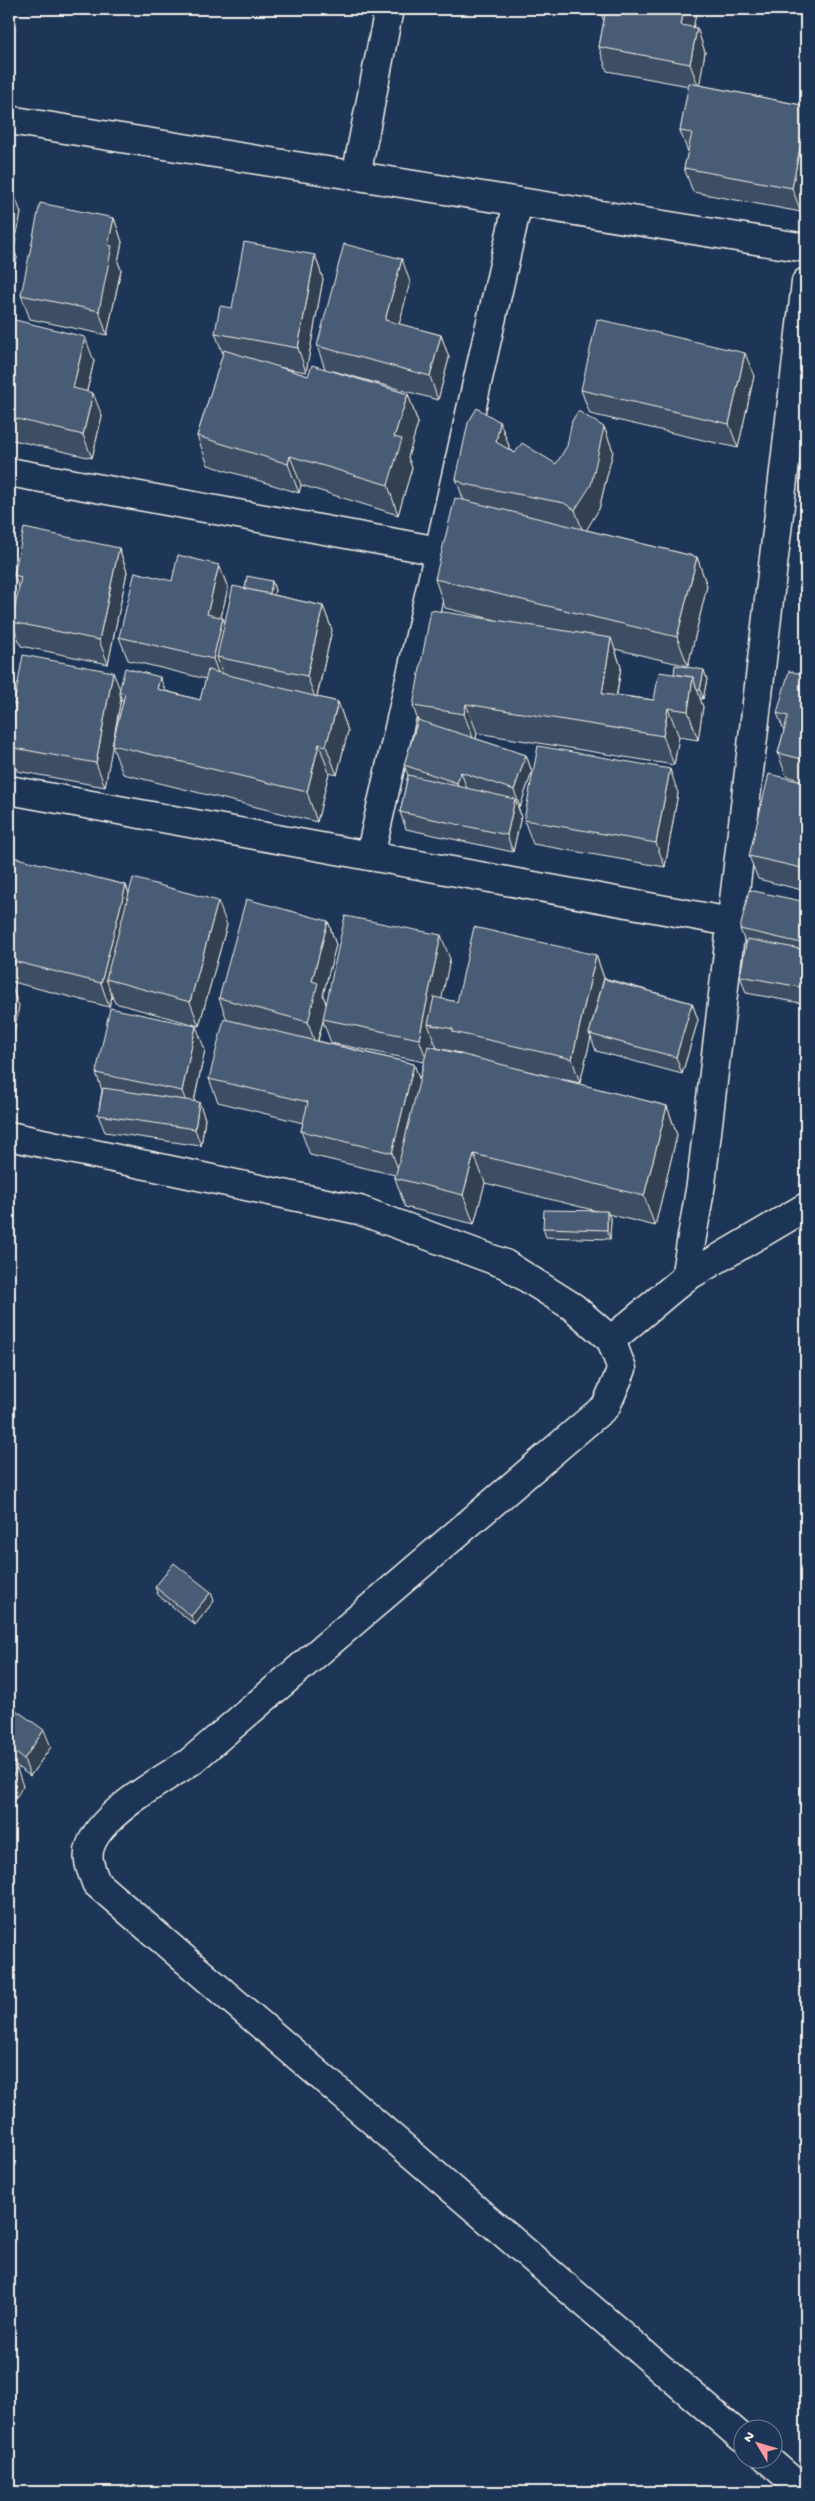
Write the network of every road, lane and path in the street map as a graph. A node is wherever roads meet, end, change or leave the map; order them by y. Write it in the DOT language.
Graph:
graph roads {
  1 [pos="390,9"];
  2 [pos="9,120"];
  3 [pos="356,176"];
  4 [pos="518,202"];
  5 [pos="806,248"];
  6 [pos="806,282"];
  7 [pos="9,472"];
  8 [pos="439,551"];
  9 [pos="9,790"];
  10 [pos="370,856"];
  11 [pos="731,922"];
  12 [pos="9,1136"];
  13 [pos="806,1207"];
  14 [pos="685,1278"];
  15 [pos="611,1340"];
  16 [pos="732,2429"];
  17 [pos="777,2468"];
  18 [pos="805,2492"];
  1 -- 3 [label="street"];
  2 -- 3 [label="street"];
  3 -- 4 [label="street"];
  4 -- 5 [label="street"];
  4 -- 8 [label="street"];
  6 -- 11 [label="street"];
  7 -- 8 [label="street"];
  8 -- 10 [label="street"];
  9 -- 10 [label="street"];
  10 -- 11 [label="street"];
  11 -- 14 [label="street"];
  12 -- 15 [label="street"];
  13 -- 14 [label="street"];
  14 -- 15 [label="street"];
  15 -- 16 [label="street"];
  17 -- 18 [label="street"];
}
